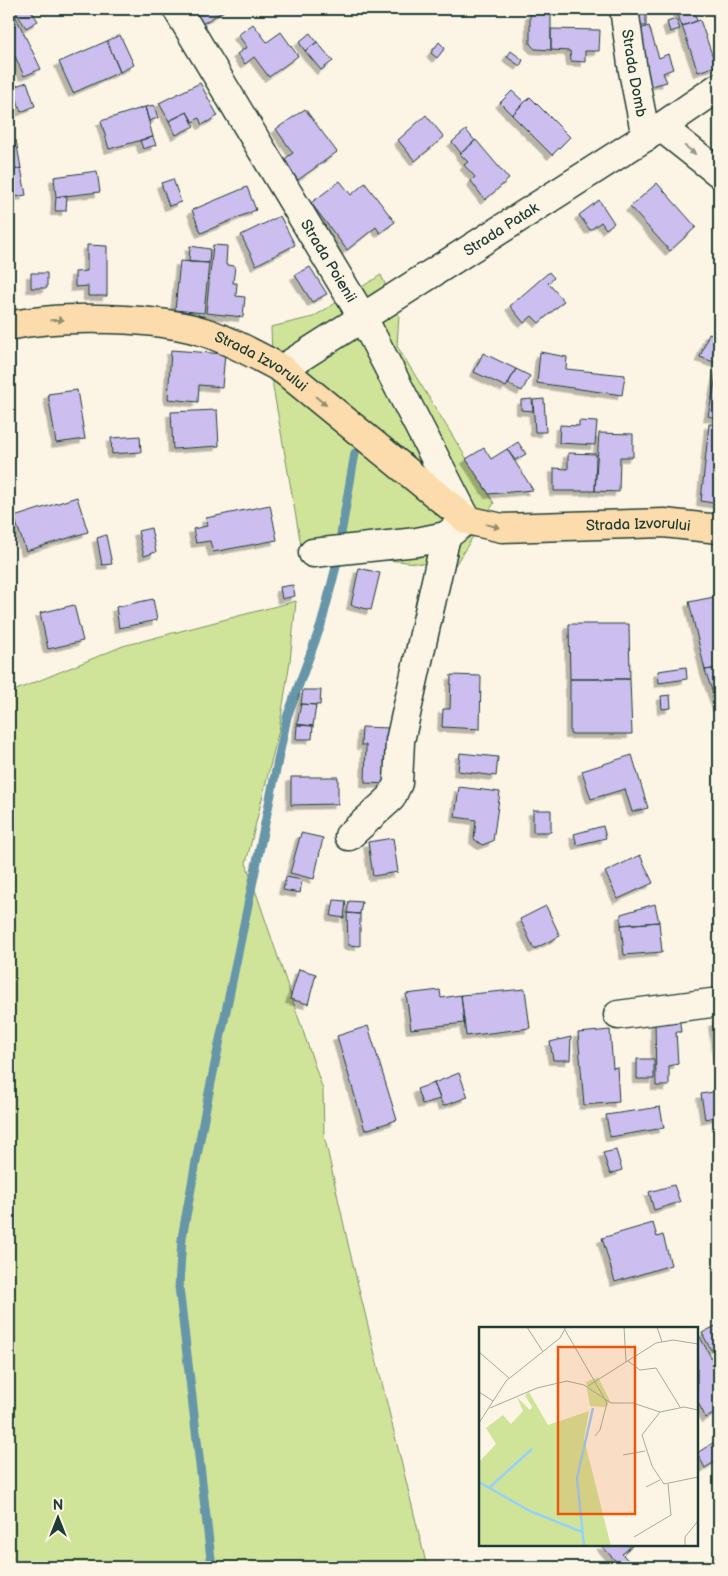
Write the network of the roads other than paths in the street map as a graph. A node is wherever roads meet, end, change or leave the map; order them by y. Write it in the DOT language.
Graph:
graph roads {
  1 [pos="177,9"];
  2 [pos="624,9"];
  3 [pos="719,87"];
  4 [pos="654,132"];
  5 [pos="719,173"];
  6 [pos="363,318"];
  7 [pos="9,326"];
  8 [pos="282,369"];
  9 [pos="457,528"];
  10 [pos="719,530"];
  11 [pos="313,553"];
  12 [pos="349,836"];
  13 [pos="719,1002"];
  14 [pos="618,1015"];
  1 -- 6 [label="street, Strada Poienii"];
  2 -- 4 [label="street, Strada Domb"];
  3 -- 4 [label="street, Strada Patak"];
  4 -- 5 [label="street, Strada Domb, one-way"];
  4 -- 6 [label="street, Strada Patak"];
  6 -- 8 [label="street, Strada Patak"];
  6 -- 9 [label="street, Strada Poienii"];
  7 -- 8 [label="main road, Strada Izvorului, one-way"];
  8 -- 9 [label="main road, Strada Izvorului, one-way"];
  9 -- 10 [label="main road, Strada Izvorului, one-way"];
  9 -- 11 [label="street"];
  9 -- 12 [label="street"];
  13 -- 14 [label="street"];
}
